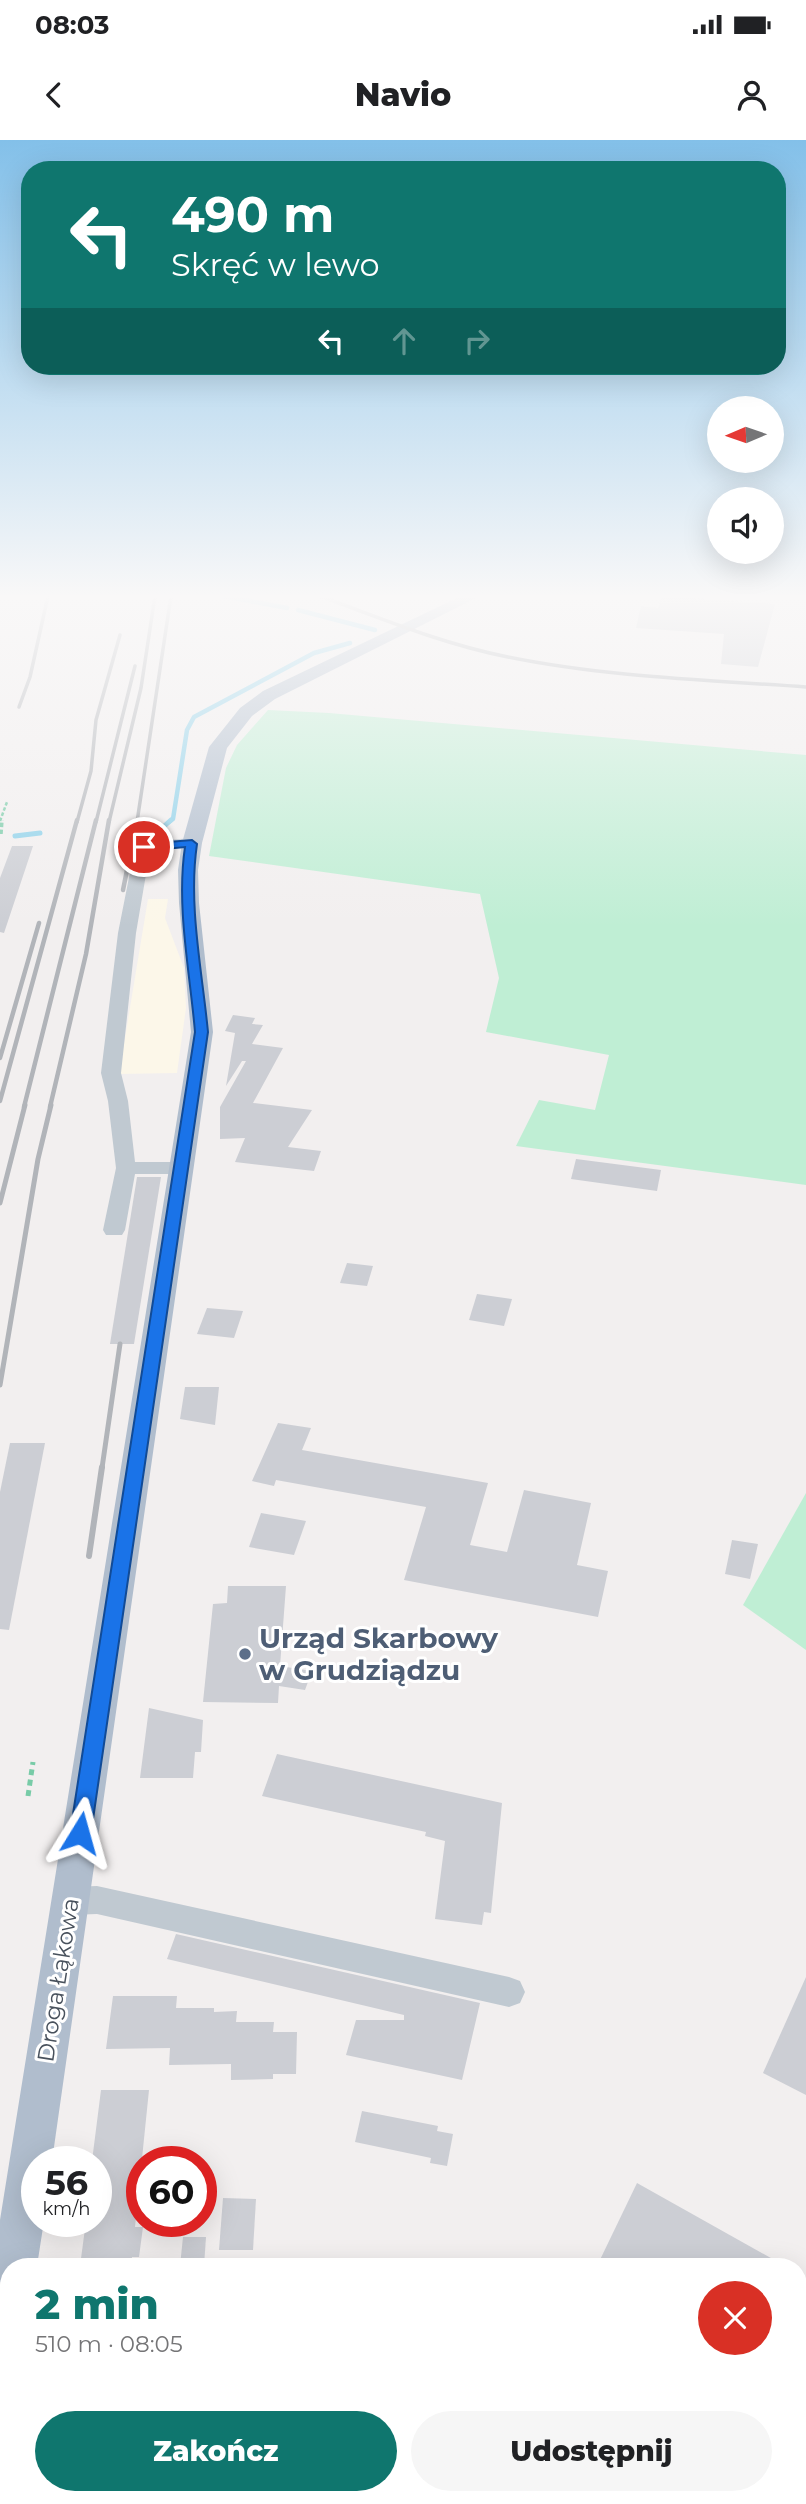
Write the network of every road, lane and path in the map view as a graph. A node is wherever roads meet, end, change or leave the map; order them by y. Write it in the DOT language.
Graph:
graph roads {
  1 [pos="255,706"];
  2 [pos="7,802"];
  3 [pos="1,820"];
  4 [pos="0,835"];
  5 [pos="192,844"];
  6 [pos="126,1168"];
  7 [pos="181,1168"];
  8 [pos="114,1230"];
  9 [pos="33,1762"];
  10 [pos="28,1796"];
  11 [pos="70,1901"];
  12 [pos="509,1992"];
  13 [pos="16,2258"];
  1 -- 5 [label="main road, Droga Łąkowa"];
  2 -- 3 [label="path"];
  3 -- 4 [label="path"];
  5 -- 6 [label="lane"];
  5 -- 7 [label="main road, Droga Łąkowa"];
  6 -- 7 [label="lane"];
  6 -- 8 [label="lane"];
  7 -- 11 [label="main road, Droga Łąkowa"];
  9 -- 10 [label="path"];
  11 -- 12 [label="lane"];
  11 -- 13 [label="main road, Droga Łąkowa"];
}
